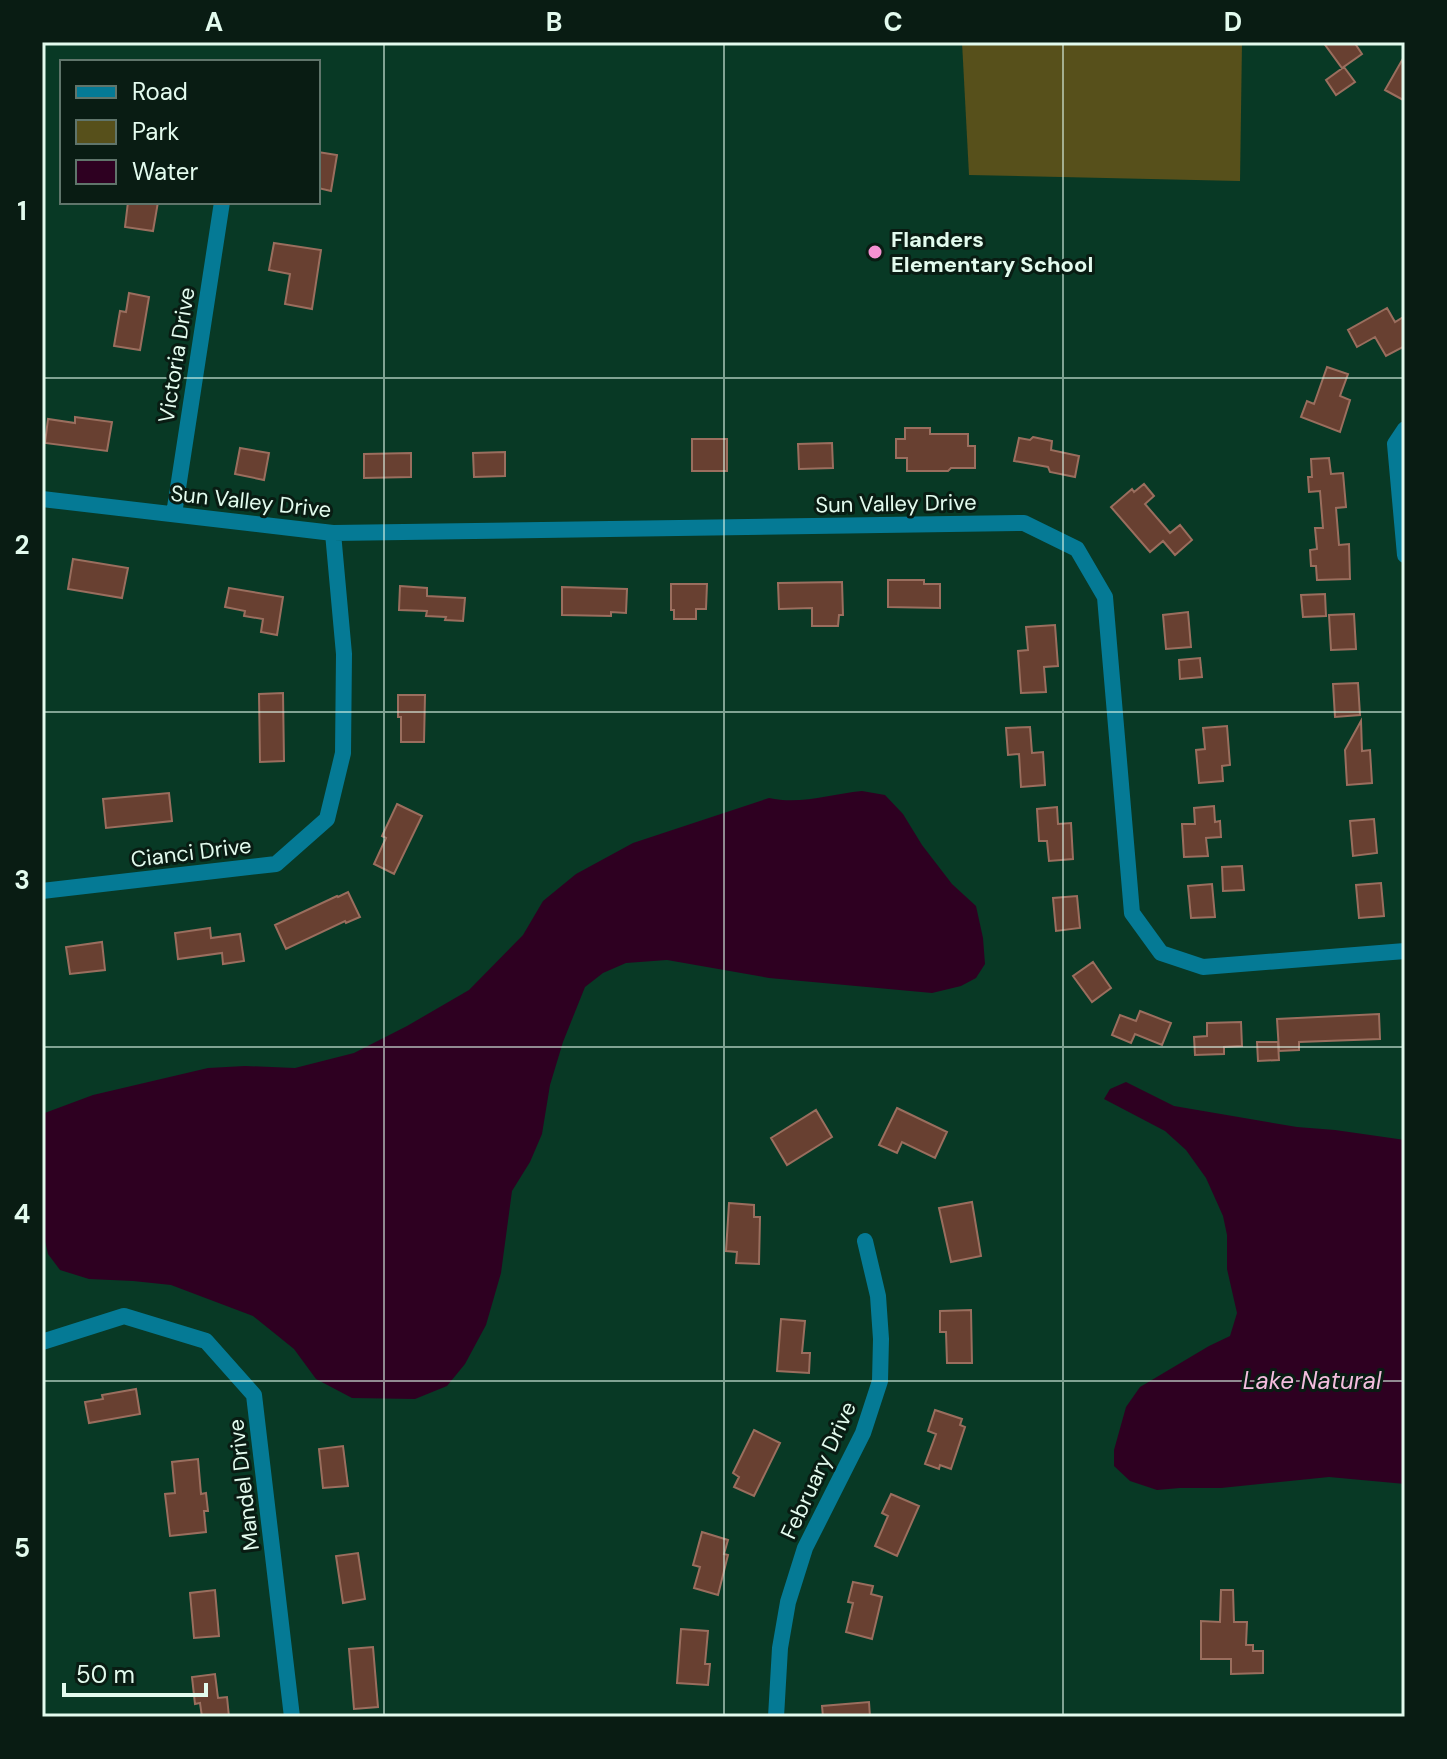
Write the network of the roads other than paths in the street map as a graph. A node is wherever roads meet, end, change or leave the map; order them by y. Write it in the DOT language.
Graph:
graph roads {
  1 [pos="222,204"];
  2 [pos="1405,429"];
  3 [pos="42,499"];
  4 [pos="174,514"];
  5 [pos="333,533"];
  6 [pos="1405,555"];
  7 [pos="42,891"];
  8 [pos="1405,951"];
  9 [pos="865,1241"];
  10 [pos="42,1342"];
  11 [pos="292,1717"];
  12 [pos="776,1717"];
  1 -- 4 [label="street, Victoria Drive"];
  2 -- 6 [label="street"];
  3 -- 4 [label="street, Sun Valley Drive"];
  4 -- 5 [label="street, Sun Valley Drive"];
  5 -- 7 [label="street, Cianci Drive"];
  5 -- 8 [label="street, Sun Valley Drive"];
  9 -- 12 [label="street, February Drive"];
  10 -- 11 [label="street, Mandel Drive"];
}
